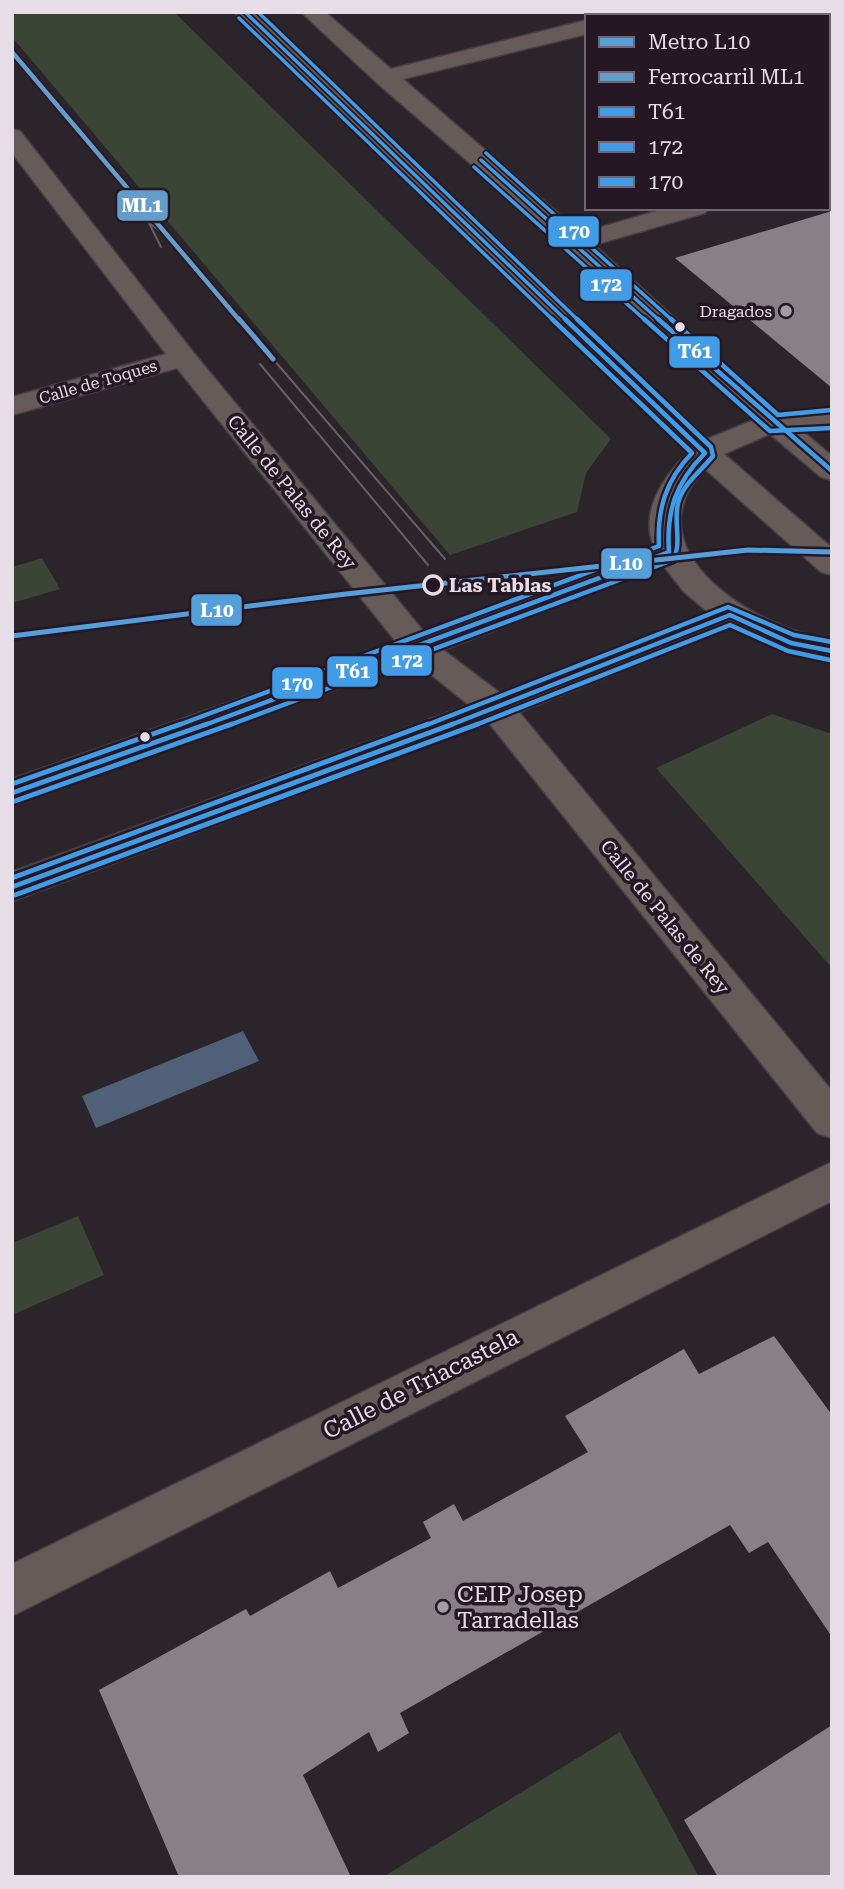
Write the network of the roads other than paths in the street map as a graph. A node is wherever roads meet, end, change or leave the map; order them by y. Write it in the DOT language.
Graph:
graph roads {
  1 [pos="245,12"];
  2 [pos="312,12"];
  3 [pos="585,27"];
  4 [pos="384,76"];
  5 [pos="12,136"];
  6 [pos="23,166"];
  7 [pos="689,210"];
  8 [pos="576,242"];
  9 [pos="184,358"];
  10 [pos="12,406"];
  11 [pos="832,419"];
  12 [pos="775,424"];
  13 [pos="705,453"];
  14 [pos="832,471"];
  15 [pos="669,552"];
  16 [pos="832,565"];
  17 [pos="730,614"];
  18 [pos="418,647"];
  19 [pos="832,651"];
  20 [pos="496,708"];
  21 [pos="12,793"];
  22 [pos="12,887"];
  23 [pos="832,1121"];
  24 [pos="832,1180"];
  25 [pos="12,1591"];
  1 -- 13 [label="street"];
  2 -- 4 [label="street"];
  3 -- 4 [label="street"];
  4 -- 8 [label="street"];
  5 -- 6 [label="street, Calle de Palas de Rey"];
  6 -- 9 [label="street, Calle de Palas de Rey"];
  7 -- 8 [label="street"];
  8 -- 12 [label="street"];
  9 -- 10 [label="street, Calle de Toques"];
  9 -- 18 [label="street, Calle de Palas de Rey"];
  11 -- 12 [label="street"];
  12 -- 13 [label="street"];
  12 -- 14 [label="street"];
  13 -- 15 [label="street"];
  13 -- 16 [label="street"];
  15 -- 17 [label="street"];
  15 -- 18 [label="street"];
  17 -- 19 [label="street"];
  17 -- 20 [label="street"];
  18 -- 20 [label="street, Calle de Palas de Rey"];
  18 -- 21 [label="street"];
  20 -- 22 [label="street"];
  20 -- 23 [label="street, Calle de Palas de Rey"];
  24 -- 25 [label="street, Calle de Triacastela"];
}
